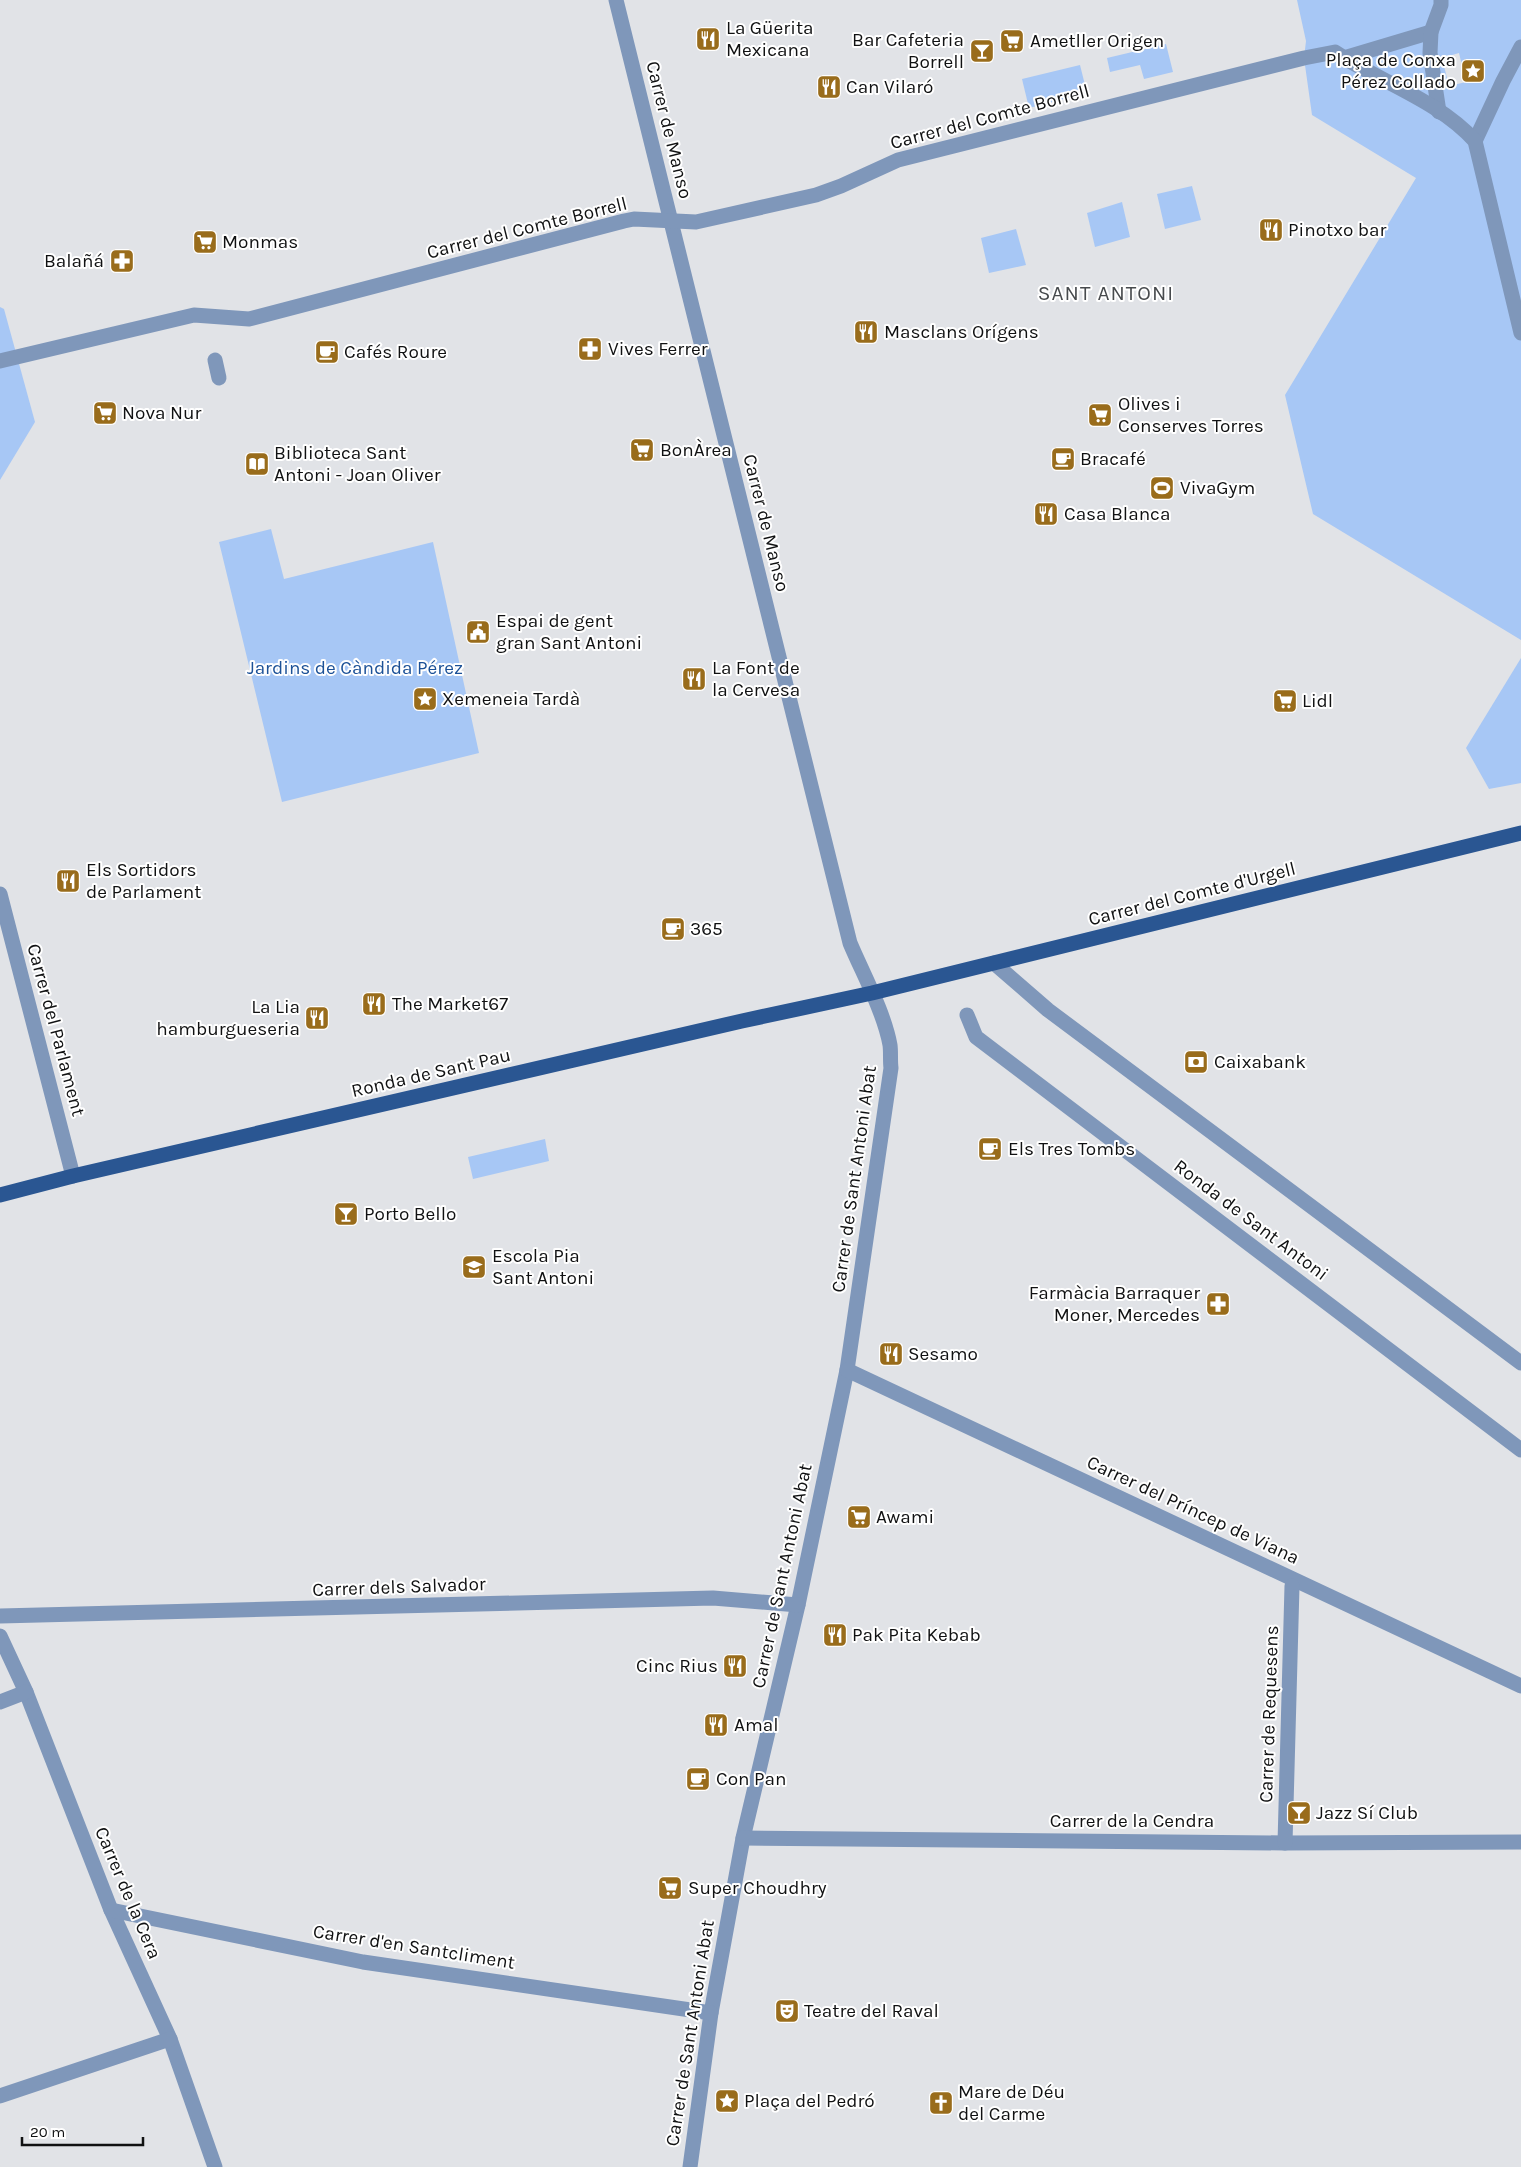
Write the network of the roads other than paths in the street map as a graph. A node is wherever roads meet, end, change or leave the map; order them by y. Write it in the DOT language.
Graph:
graph roads {
  1 [pos="616,0"];
  2 [pos="1446,2"];
  3 [pos="1431,32"];
  4 [pos="1521,47"];
  5 [pos="1344,58"];
  6 [pos="1439,112"];
  7 [pos="1475,141"];
  8 [pos="670,221"];
  9 [pos="1521,333"];
  10 [pos="216,360"];
  11 [pos="2,363"];
  12 [pos="219,378"];
  13 [pos="1521,833"];
  14 [pos="0,894"];
  15 [pos="994,963"];
  16 [pos="872,993"];
  17 [pos="967,1015"];
  18 [pos="74,1176"];
  19 [pos="0,1195"];
  20 [pos="1521,1363"];
  21 [pos="847,1370"];
  22 [pos="1521,1450"];
  23 [pos="1292,1586"];
  24 [pos="798,1605"];
  25 [pos="0,1616"];
  26 [pos="0,1636"];
  27 [pos="1521,1686"];
  28 [pos="26,1692"];
  29 [pos="0,1702"];
  30 [pos="743,1838"];
  31 [pos="1521,1842"];
  32 [pos="1285,1843"];
  33 [pos="111,1910"];
  34 [pos="711,2013"];
  35 [pos="170,2039"];
  36 [pos="0,2096"];
  37 [pos="217,2165"];
  38 [pos="690,2167"];
  1 -- 8 [label="street, Carrer de Manso"];
  2 -- 3 [label="street"];
  3 -- 5 [label="street"];
  3 -- 6 [label="street"];
  4 -- 7 [label="street"];
  5 -- 6 [label="street"];
  5 -- 8 [label="street, Carrer del Comte Borrell"];
  6 -- 7 [label="street"];
  7 -- 9 [label="street"];
  8 -- 11 [label="street, Carrer del Comte Borrell"];
  8 -- 16 [label="street, Carrer de Manso"];
  10 -- 12 [label="street"];
  13 -- 15 [label="main road, Carrer del Comte d'Urgell"];
  14 -- 18 [label="street, Carrer del Parlament"];
  15 -- 16 [label="main road, Carrer del Comte d'Urgell"];
  15 -- 20 [label="street"];
  16 -- 18 [label="main road, Ronda de Sant Pau"];
  16 -- 21 [label="street, Carrer de Sant Antoni Abat"];
  17 -- 22 [label="street, Ronda de Sant Antoni"];
  18 -- 19 [label="main road, Ronda de Sant Pau"];
  21 -- 24 [label="street, Carrer de Sant Antoni Abat"];
  21 -- 27 [label="street, Carrer del Príncep de Viana"];
  23 -- 32 [label="street, Carrer de Requesens"];
  24 -- 25 [label="street, Carrer dels Salvador"];
  24 -- 30 [label="street, Carrer de Sant Antoni Abat"];
  26 -- 28 [label="street, Carrer de la Cera"];
  28 -- 29 [label="street"];
  28 -- 33 [label="street, Carrer de la Cera"];
  30 -- 32 [label="street, Carrer de la Cendra"];
  30 -- 34 [label="street, Carrer de Sant Antoni Abat"];
  31 -- 32 [label="street, Carrer de la Cendra"];
  33 -- 34 [label="street, Carrer d'en Santcliment"];
  33 -- 35 [label="street, Carrer de la Cera"];
  34 -- 38 [label="street, Carrer de Sant Antoni Abat"];
  35 -- 36 [label="street"];
  35 -- 37 [label="street, Carrer de la Cera"];
}
